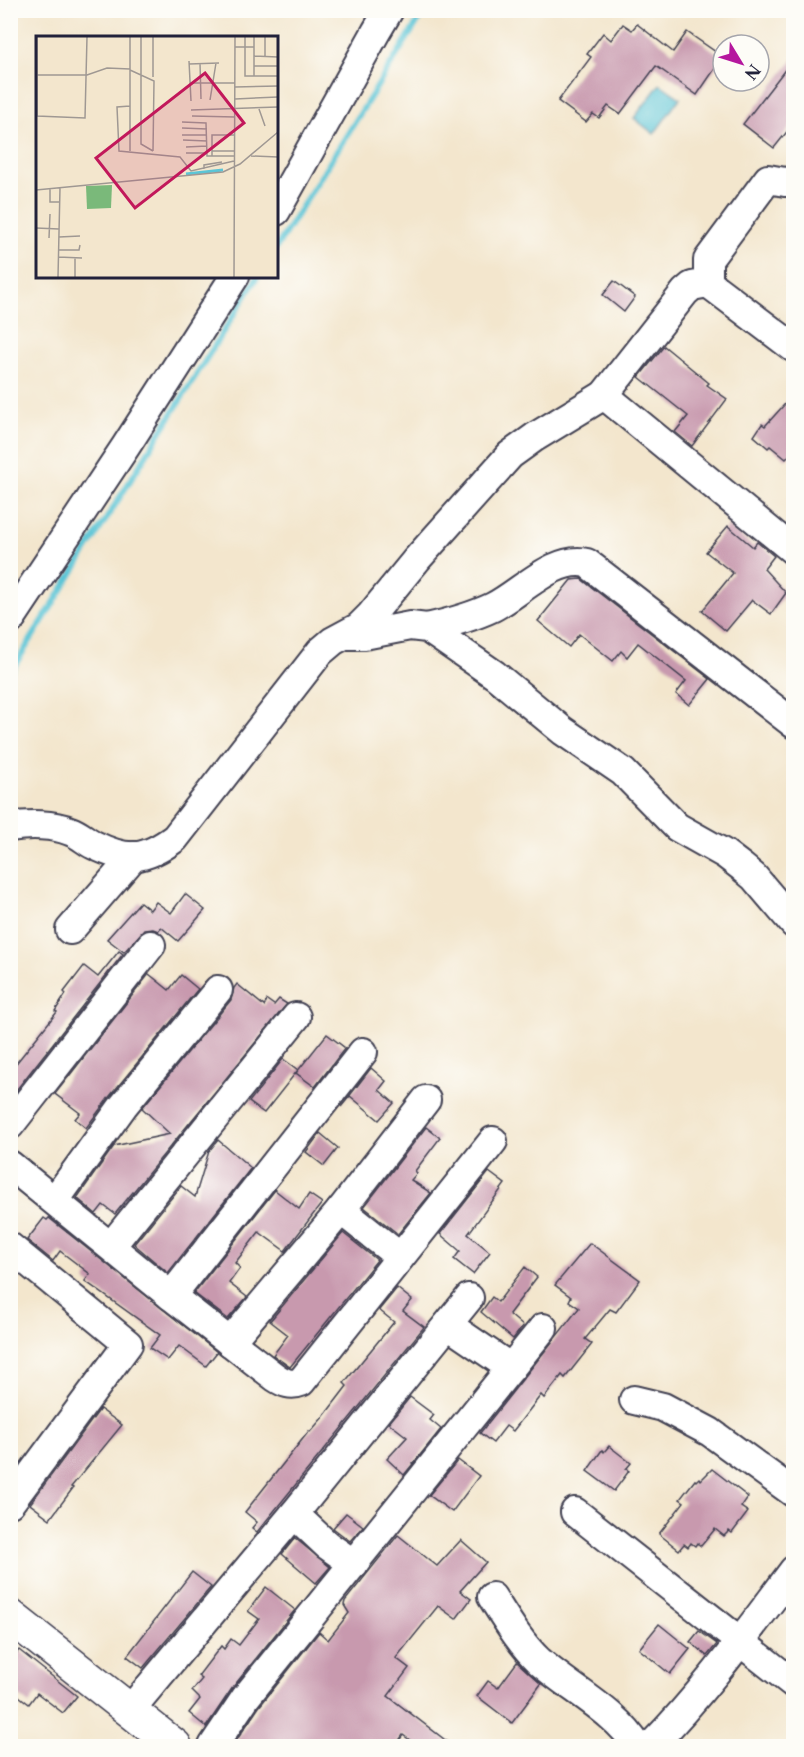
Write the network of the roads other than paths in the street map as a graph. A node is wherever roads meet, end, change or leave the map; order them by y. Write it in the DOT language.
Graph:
graph roads {
  1 [pos="390,10"];
  2 [pos="781,180"];
  3 [pos="278,208"];
  4 [pos="234,278"];
  5 [pos="708,283"];
  6 [pos="794,348"];
  7 [pos="604,395"];
  8 [pos="794,551"];
  9 [pos="10,620"];
  10 [pos="427,628"];
  11 [pos="345,635"];
  12 [pos="794,724"];
  13 [pos="10,827"];
  14 [pos="134,856"];
  15 [pos="794,924"];
  16 [pos="70,930"];
  17 [pos="151,945"];
  18 [pos="218,990"];
  19 [pos="296,1017"];
  20 [pos="363,1052"];
  21 [pos="426,1100"];
  22 [pos="10,1125"];
  23 [pos="493,1141"];
  24 [pos="10,1165"];
  25 [pos="55,1200"];
  26 [pos="341,1210"];
  27 [pos="111,1246"];
  28 [pos="10,1247"];
  29 [pos="400,1257"];
  30 [pos="171,1296"];
  31 [pos="469,1298"];
  32 [pos="448,1325"];
  33 [pos="543,1328"];
  34 [pos="230,1342"];
  35 [pos="511,1368"];
  36 [pos="634,1401"];
  37 [pos="794,1493"];
  38 [pos="10,1503"];
  39 [pos="575,1512"];
  40 [pos="294,1514"];
  41 [pos="354,1564"];
  42 [pos="794,1570"];
  43 [pos="492,1597"];
  44 [pos="10,1616"];
  45 [pos="739,1643"];
  46 [pos="794,1684"];
  47 [pos="130,1710"];
  48 [pos="175,1746"];
  49 [pos="213,1746"];
  50 [pos="637,1746"];
  51 [pos="651,1746"];
  1 -- 3 [label="street"];
  2 -- 5 [label="street"];
  4 -- 9 [label="street"];
  5 -- 6 [label="street"];
  5 -- 7 [label="street"];
  7 -- 8 [label="street"];
  7 -- 11 [label="street"];
  10 -- 11 [label="street"];
  10 -- 12 [label="street"];
  10 -- 15 [label="street"];
  11 -- 14 [label="street"];
  13 -- 14 [label="street"];
  14 -- 16 [label="street"];
  17 -- 22 [label="street"];
  18 -- 25 [label="street"];
  19 -- 27 [label="street"];
  20 -- 30 [label="street"];
  21 -- 26 [label="street"];
  23 -- 29 [label="street"];
  24 -- 25 [label="street"];
  25 -- 27 [label="street"];
  26 -- 29 [label="street"];
  26 -- 34 [label="street"];
  27 -- 30 [label="street"];
  28 -- 38 [label="street"];
  29 -- 34 [label="street"];
  30 -- 34 [label="street"];
  31 -- 32 [label="street"];
  32 -- 35 [label="street"];
  32 -- 40 [label="street"];
  33 -- 35 [label="street"];
  35 -- 41 [label="street"];
  36 -- 37 [label="street"];
  39 -- 45 [label="street"];
  40 -- 41 [label="street"];
  40 -- 47 [label="street"];
  41 -- 49 [label="street"];
  42 -- 45 [label="street"];
  43 -- 50 [label="street"];
  44 -- 47 [label="main road"];
  45 -- 46 [label="street"];
  45 -- 51 [label="street"];
  47 -- 48 [label="main road"];
}
